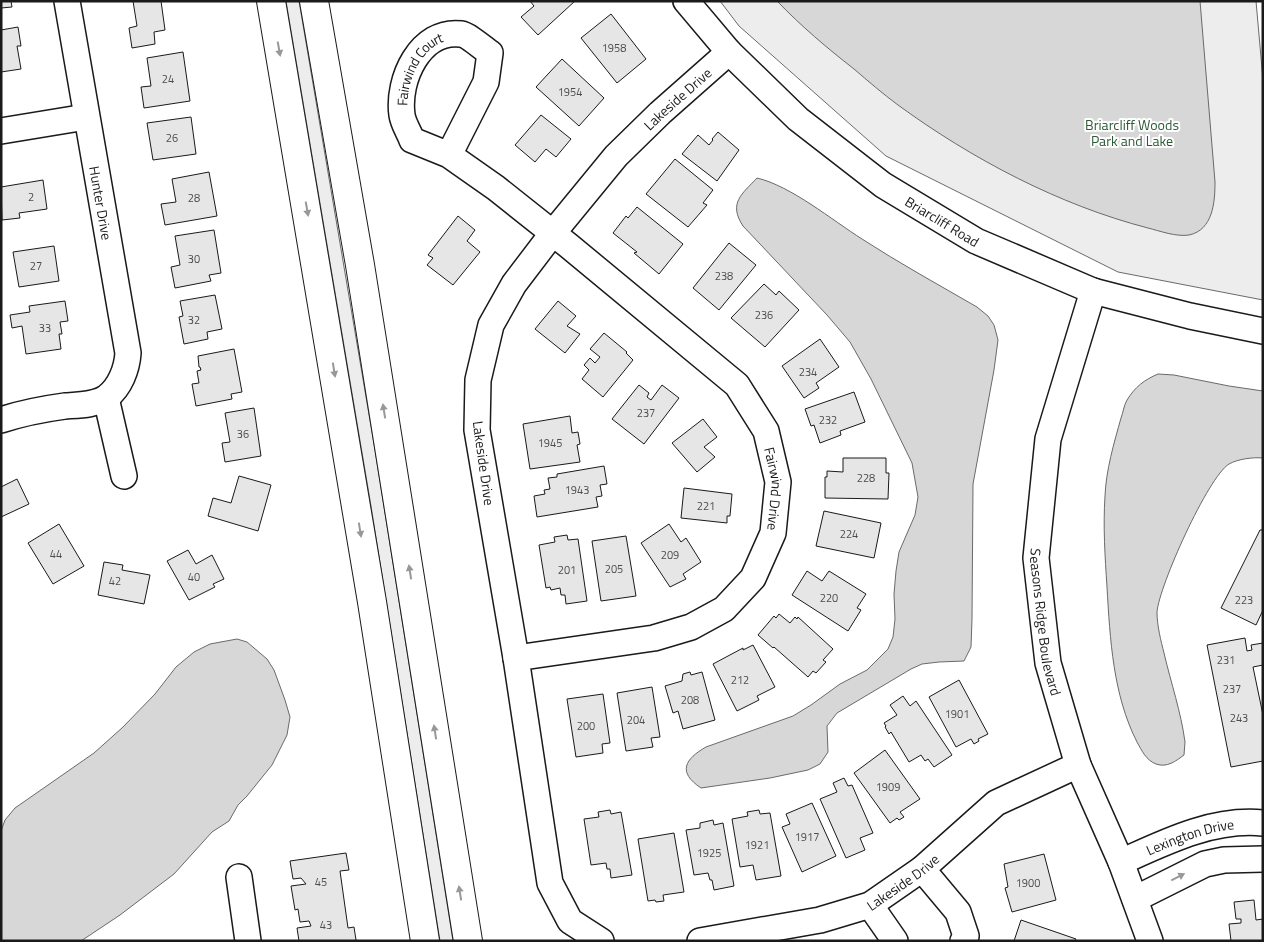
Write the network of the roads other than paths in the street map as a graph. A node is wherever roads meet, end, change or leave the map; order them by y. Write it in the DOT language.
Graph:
graph roads {
  1 [pos="68,1"];
  2 [pos="271,1"];
  3 [pos="314,1"];
  4 [pos="686,1"];
  5 [pos="729,52"];
  6 [pos="86,117"];
  7 [pos="1,131"];
  8 [pos="449,155"];
  9 [pos="552,234"];
  10 [pos="1093,291"];
  11 [pos="1263,331"];
  12 [pos="106,398"];
  13 [pos="1,420"];
  14 [pos="124,476"];
  15 [pos="516,658"];
  16 [pos="1078,765"];
  17 [pos="1263,823"];
  18 [pos="1263,859"];
  19 [pos="1121,862"];
  20 [pos="922,870"];
  21 [pos="239,877"];
  22 [pos="1134,899"];
  23 [pos="870,905"];
  24 [pos="248,941"];
  25 [pos="425,941"];
  26 [pos="468,941"];
  27 [pos="601,941"];
  28 [pos="700,941"];
  29 [pos="895,941"];
  30 [pos="963,941"];
  31 [pos="1150,941"];
  1 -- 6 [label="street, Hunter Drive"];
  2 -- 25 [label="main road, one-way"];
  26 -- 3 [label="main road, one-way"];
  4 -- 5 [label="street, Briarcliff Road"];
  5 -- 9 [label="street, Lakeside Drive"];
  5 -- 10 [label="street, Briarcliff Road"];
  6 -- 7 [label="street"];
  6 -- 12 [label="street, Hunter Drive"];
  8 -- 8 [label="street, Fairwind Court"];
  8 -- 9 [label="street, Fairwind Court"];
  9 -- 15 [label="street, Lakeside Drive"];
  9 -- 15 [label="street, Fairwind Drive"];
  10 -- 11 [label="street, Briarcliff Road"];
  10 -- 16 [label="street, Seasons Ridge Boulevard"];
  12 -- 13 [label="street"];
  12 -- 14 [label="street"];
  15 -- 27 [label="street, Lakeside Drive"];
  16 -- 19 [label="street, Seasons Ridge Boulevard"];
  16 -- 20 [label="street, Lakeside Drive"];
  17 -- 19 [label="street, Lexington Drive"];
  22 -- 18 [label="street, Lexington Drive, one-way"];
  19 -- 22 [label="street, Seasons Ridge Boulevard"];
  20 -- 23 [label="street, Lakeside Drive"];
  20 -- 30 [label="street"];
  21 -- 24 [label="street"];
  22 -- 31 [label="street, Seasons Ridge Boulevard"];
  23 -- 28 [label="street, Lakeside Drive"];
  23 -- 29 [label="street"];
}
